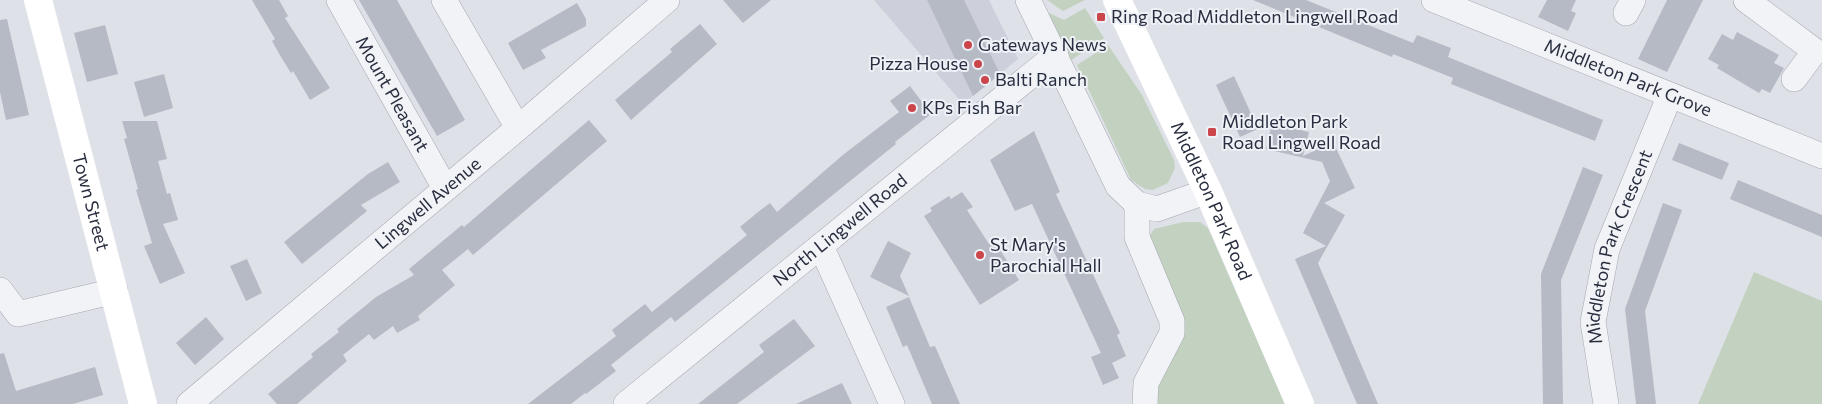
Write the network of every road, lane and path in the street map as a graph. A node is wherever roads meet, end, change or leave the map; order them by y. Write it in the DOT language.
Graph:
graph roads {
  1 [pos="38,0"];
  2 [pos="339,0"];
  3 [pos="444,0"];
  4 [pos="667,0"];
  5 [pos="1028,0"];
  6 [pos="1117,0"];
  7 [pos="1434,0"];
  8 [pos="1746,0"];
  9 [pos="1488,11"];
  10 [pos="1056,55"];
  11 [pos="1794,79"];
  12 [pos="1670,95"];
  13 [pos="518,128"];
  14 [pos="1822,156"];
  15 [pos="446,188"];
  16 [pos="1208,191"];
  17 [pos="1137,204"];
  18 [pos="822,246"];
  19 [pos="0,290"];
  20 [pos="115,292"];
  21 [pos="143,404"];
  22 [pos="189,404"];
  23 [pos="626,404"];
  24 [pos="892,404"];
  25 [pos="1145,404"];
  26 [pos="1300,404"];
  27 [pos="1606,404"];
  1 -- 20 [label="street, Town Street"];
  2 -- 15 [label="street, Mount Pleasant"];
  3 -- 13 [label="street"];
  4 -- 13 [label="street, Lingwell Avenue"];
  5 -- 10 [label="street"];
  6 -- 16 [label="street, Middleton Park Road"];
  7 -- 9 [label="street, Middleton Park Grove"];
  8 -- 11 [label="street"];
  9 -- 12 [label="street, Middleton Park Grove"];
  10 -- 17 [label="street"];
  10 -- 18 [label="street, North Lingwell Road"];
  12 -- 14 [label="street, Middleton Park Grove"];
  12 -- 27 [label="street, Middleton Park Crescent"];
  13 -- 15 [label="street, Lingwell Avenue"];
  15 -- 22 [label="street, Lingwell Avenue"];
  16 -- 17 [label="street"];
  16 -- 26 [label="street, Middleton Park Road"];
  17 -- 25 [label="street"];
  18 -- 23 [label="street, North Lingwell Road"];
  18 -- 24 [label="street"];
  19 -- 20 [label="street"];
  20 -- 21 [label="street, Town Street"];
}
